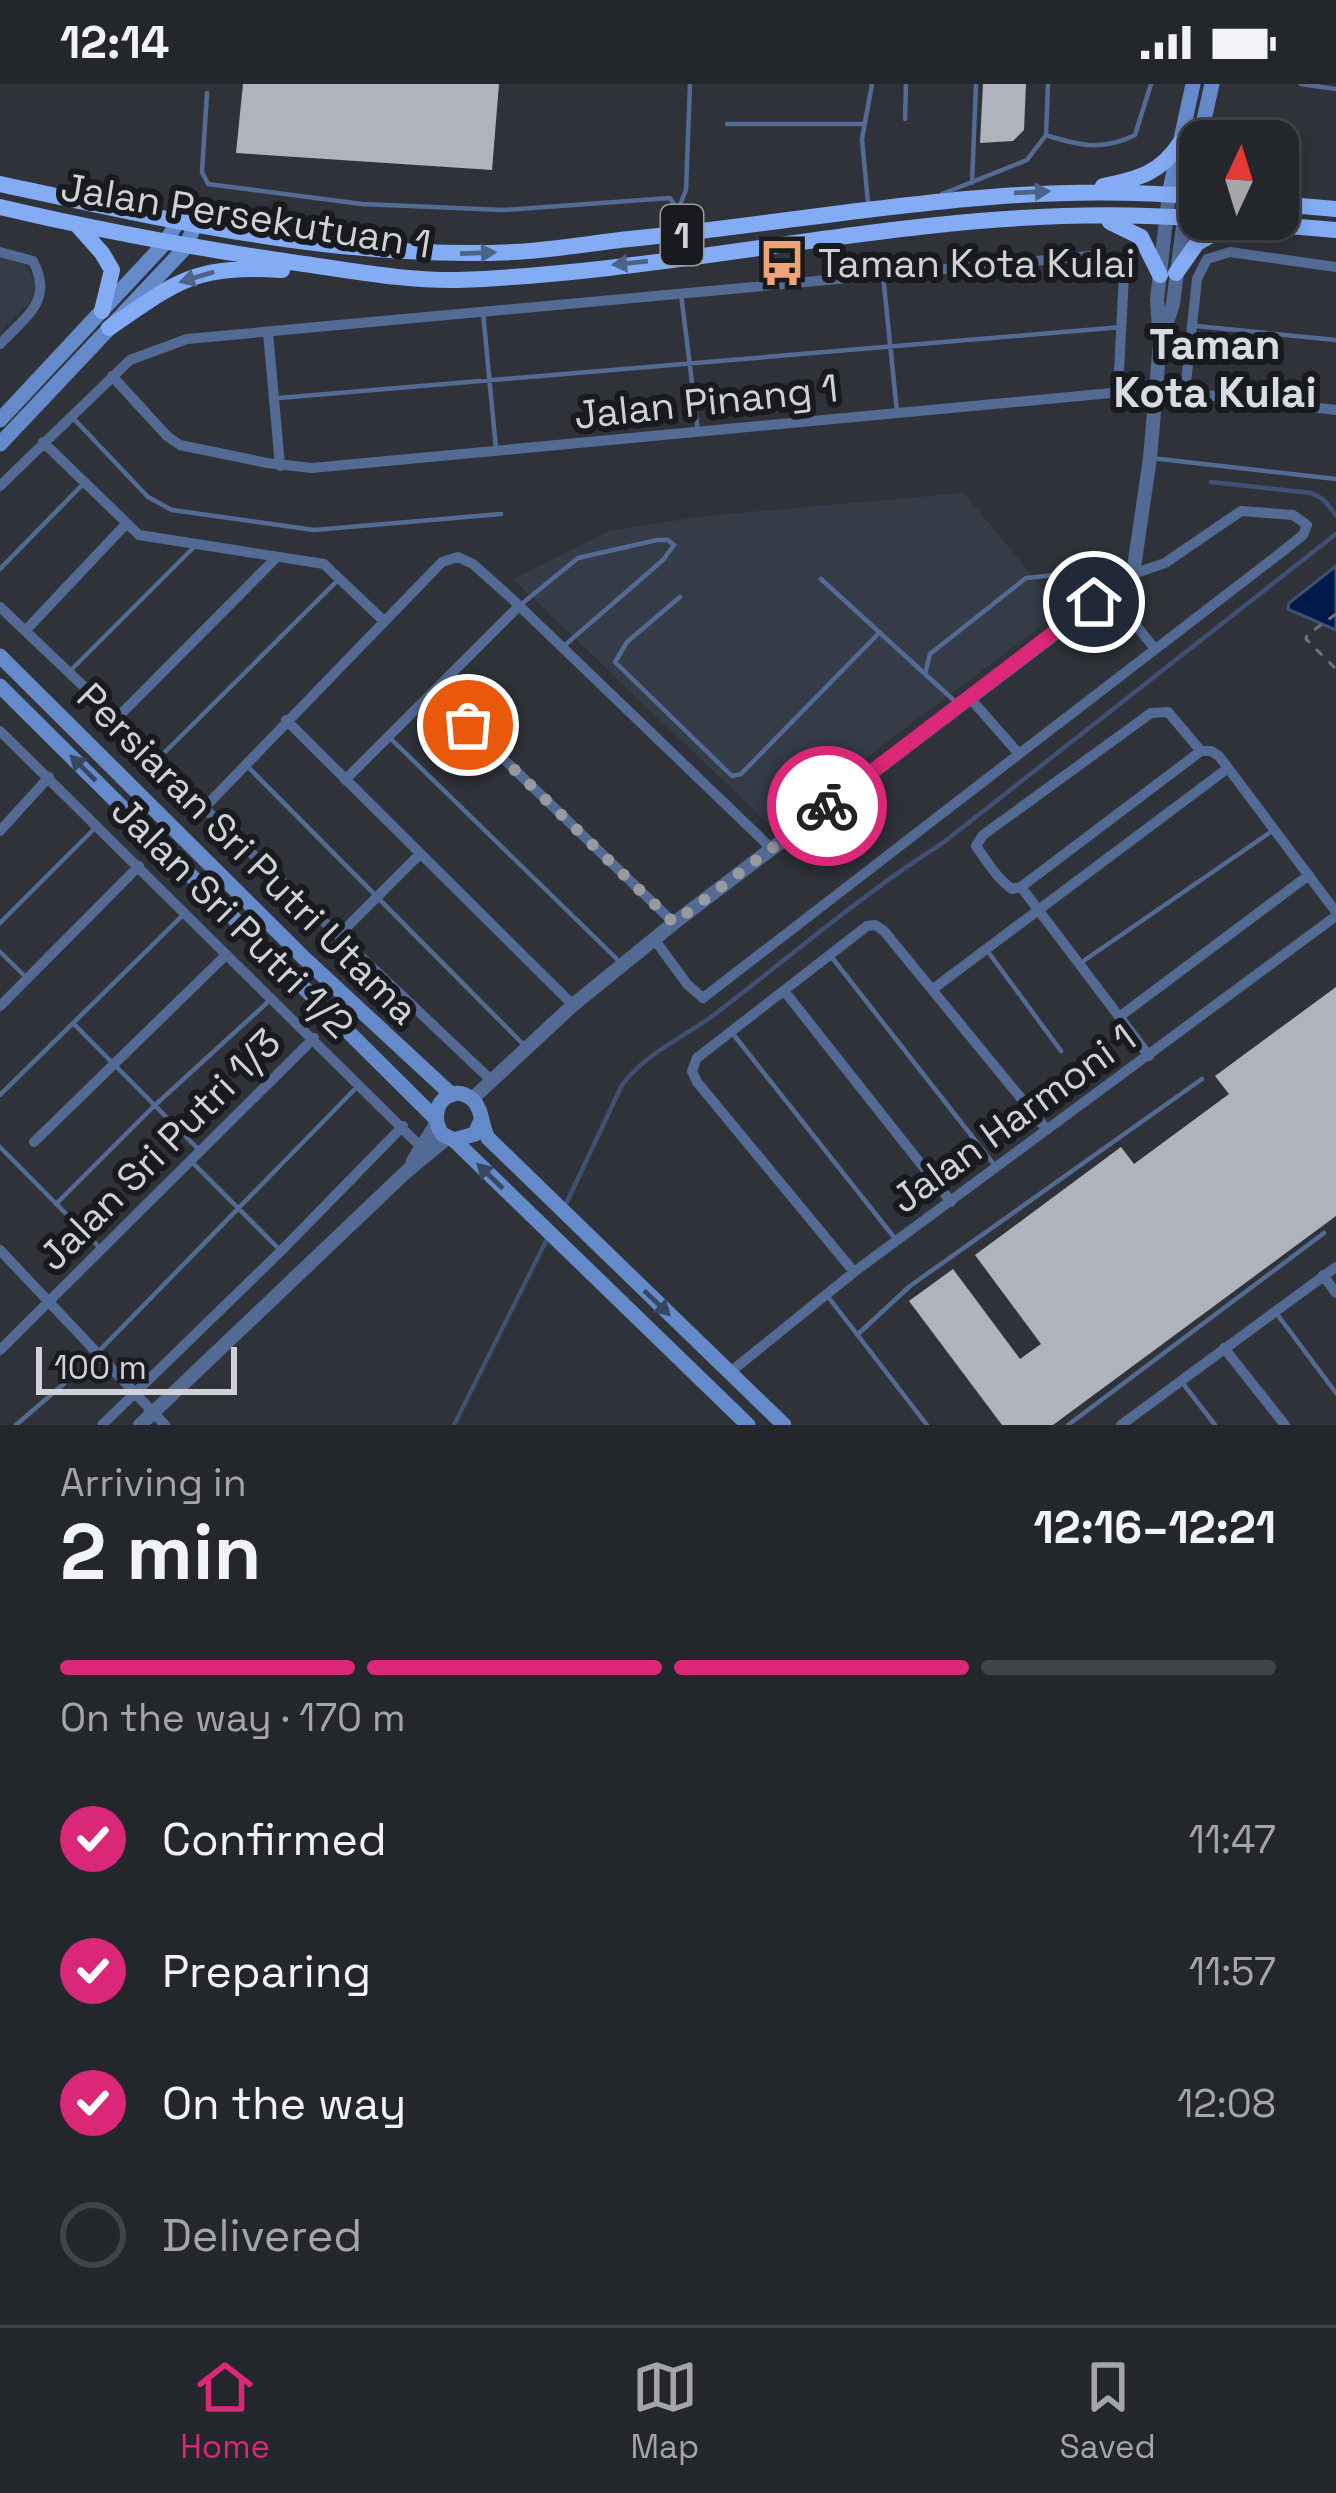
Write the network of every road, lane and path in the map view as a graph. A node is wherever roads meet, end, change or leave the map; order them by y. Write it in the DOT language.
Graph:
graph roads {
  1 [pos="690,84"];
  2 [pos="872,84"];
  3 [pos="906,84"];
  4 [pos="976,84"];
  5 [pos="1048,84"];
  6 [pos="1151,84"];
  7 [pos="1192,84"];
  8 [pos="1212,84"];
  9 [pos="1301,84"];
  10 [pos="1336,89"];
  11 [pos="207,93"];
  12 [pos="905,119"];
  13 [pos="1192,120"];
  14 [pos="1201,120"];
  15 [pos="728,124"];
  16 [pos="865,124"];
  17 [pos="1046,135"];
  18 [pos="1179,158"];
  19 [pos="972,183"];
  20 [pos="0,184"];
  21 [pos="1079,191"];
  22 [pos="1179,195"];
  23 [pos="924,200"];
  24 [pos="1299,206"];
  25 [pos="0,207"];
  26 [pos="680,207"];
  27 [pos="869,208"];
  28 [pos="1336,209"];
  29 [pos="1092,217"];
  30 [pos="1179,218"];
  31 [pos="187,222"];
  32 [pos="78,226"];
  33 [pos="1299,227"];
  34 [pos="1336,230"];
  35 [pos="694,234"];
  36 [pos="1180,240"];
  37 [pos="1202,240"];
  38 [pos="165,243"];
  39 [pos="186,247"];
  40 [pos="0,252"];
  41 [pos="1336,267"];
  42 [pos="1168,274"];
  43 [pos="883,275"];
  44 [pos="397,277"];
  45 [pos="681,294"];
  46 [pos="483,312"];
  47 [pos="106,320"];
  48 [pos="1191,326"];
  49 [pos="1122,327"];
  50 [pos="268,332"];
  51 [pos="1336,340"];
  52 [pos="0,344"];
  53 [pos="889,344"];
  54 [pos="690,362"];
  55 [pos="112,376"];
  56 [pos="490,381"];
  57 [pos="1154,388"];
  58 [pos="1118,392"];
  59 [pos="1185,392"];
  60 [pos="274,398"];
  61 [pos="1336,410"];
  62 [pos="897,412"];
  63 [pos="71,416"];
  64 [pos="0,420"];
  65 [pos="698,431"];
  66 [pos="43,442"];
  67 [pos="0,444"];
  68 [pos="496,452"];
  69 [pos="1150,458"];
  70 [pos="280,466"];
  71 [pos="1336,478"];
  72 [pos="85,483"];
  73 [pos="0,487"];
  74 [pos="501,514"];
  75 [pos="127,524"];
  76 [pos="195,546"];
  77 [pos="277,557"];
  78 [pos="0,569"];
  79 [pos="1133,574"];
  80 [pos="340,578"];
  81 [pos="821,579"];
  82 [pos="1109,591"];
  83 [pos="680,598"];
  84 [pos="1094,602"];
  85 [pos="519,606"];
  86 [pos="0,607"];
  87 [pos="1336,614"];
  88 [pos="384,621"];
  89 [pos="26,630"];
  90 [pos="880,632"];
  91 [pos="562,647"];
  92 [pos="1155,649"];
  93 [pos="0,656"];
  94 [pos="1336,669"];
  95 [pos="70,672"];
  96 [pos="925,674"];
  97 [pos="0,686"];
  98 [pos="434,692"];
  99 [pos="964,701"];
  100 [pos="117,718"];
  101 [pos="286,720"];
  102 [pos="0,731"];
  103 [pos="389,736"];
  104 [pos="1201,751"];
  105 [pos="1019,754"];
  106 [pos="157,760"];
  107 [pos="245,764"];
  108 [pos="1228,768"];
  109 [pos="49,777"];
  110 [pos="345,780"];
  111 [pos="204,808"];
  112 [pos="3,823"];
  113 [pos="97,825"];
  114 [pos="1276,829"];
  115 [pos="771,848"];
  116 [pos="420,854"];
  117 [pos="139,866"];
  118 [pos="1309,874"];
  119 [pos="1022,887"];
  120 [pos="379,896"];
  121 [pos="1037,910"];
  122 [pos="184,914"];
  123 [pos="1336,914"];
  124 [pos="0,922"];
  125 [pos="674,923"];
  126 [pos="339,934"];
  127 [pos="655,939"];
  128 [pos="986,949"];
  129 [pos="0,952"];
  130 [pos="226,955"];
  131 [pos="830,955"];
  132 [pos="623,964"];
  133 [pos="1079,964"];
  134 [pos="28,979"];
  135 [pos="933,988"];
  136 [pos="785,992"];
  137 [pos="271,998"];
  138 [pos="573,1005"];
  139 [pos="0,1006"];
  140 [pos="1119,1017"];
  141 [pos="73,1023"];
  142 [pos="733,1034"];
  143 [pos="314,1038"];
  144 [pos="527,1048"];
  145 [pos="1061,1051"];
  146 [pos="1148,1056"];
  147 [pos="114,1064"];
  148 [pos="1202,1079"];
  149 [pos="492,1082"];
  150 [pos="360,1084"];
  151 [pos="0,1095"];
  152 [pos="452,1095"];
  153 [pos="472,1099"];
  154 [pos="153,1107"];
  155 [pos="435,1120"];
  156 [pos="481,1120"];
  157 [pos="403,1126"];
  158 [pos="1047,1130"];
  159 [pos="450,1139"];
  160 [pos="34,1142"];
  161 [pos="0,1147"];
  162 [pos="422,1148"];
  163 [pos="196,1156"];
  164 [pos="996,1167"];
  165 [pos="407,1171"];
  166 [pos="950,1202"];
  167 [pos="56,1204"];
  168 [pos="238,1208"];
  169 [pos="1324,1233"];
  170 [pos="897,1241"];
  171 [pos="100,1248"];
  172 [pos="281,1252"];
  173 [pos="3,1259"];
  174 [pos="1336,1267"];
  175 [pos="854,1272"];
  176 [pos="1323,1275"];
  177 [pos="1336,1293"];
  178 [pos="825,1294"];
  179 [pos="46,1303"];
  180 [pos="1274,1310"];
  181 [pos="857,1335"];
  182 [pos="1224,1348"];
  183 [pos="0,1349"];
  184 [pos="96,1354"];
  185 [pos="729,1373"];
  186 [pos="74,1375"];
  187 [pos="1181,1381"];
  188 [pos="133,1393"];
  189 [pos="1336,1393"];
  190 [pos="153,1413"];
  191 [pos="1139,1420"];
  192 [pos="16,1425"];
  193 [pos="102,1425"];
  194 [pos="140,1425"];
  195 [pos="165,1425"];
  196 [pos="748,1425"];
  197 [pos="784,1425"];
  198 [pos="927,1425"];
  199 [pos="1068,1425"];
  200 [pos="1121,1425"];
  201 [pos="1215,1425"];
  202 [pos="1285,1425"];
  1 -- 26 [label="lane"];
  2 -- 16 [label="lane"];
  3 -- 12 [label="lane"];
  4 -- 19 [label="lane"];
  5 -- 17 [label="lane"];
  6 -- 17 [label="lane"];
  7 -- 13 [label="main road"];
  8 -- 14 [label="main road"];
  9 -- 10 [label="lane"];
  11 -- 26 [label="lane"];
  15 -- 16 [label="lane"];
  16 -- 27 [label="lane"];
  17 -- 19 [label="lane"];
  18 -- 21 [label="highway"];
  19 -- 23 [label="lane"];
  20 -- 31 [label="highway, Jalan Persekutuan 1 / 1"];
  21 -- 22 [label="highway, Jalan Persekutuan 1 / 1"];
  23 -- 21 [label="highway, Jalan Persekutuan 1 / 1, one-way"];
  23 -- 27 [label="highway, Jalan Persekutuan 1 / 1"];
  24 -- 28 [label="highway"];
  25 -- 32 [label="highway, Jalan Persekutuan 1 / 1"];
  26 -- 35 [label="lane"];
  27 -- 35 [label="highway, Jalan Persekutuan 1 / 1"];
  29 -- 30 [label="highway, Jalan Persekutuan 1 / 1"];
  29 -- 42 [label="highway"];
  29 -- 44 [label="highway, Jalan Persekutuan 1 / 1, one-way"];
  31 -- 35 [label="highway, Jalan Persekutuan 1 / 1, one-way"];
  31 -- 38 [label="main road"];
  31 -- 39 [label="main road"];
  32 -- 38 [label="highway, Jalan Persekutuan 1 / 1"];
  32 -- 47 [label="highway"];
  33 -- 34 [label="highway, Jalan Persekutuan 1 / 1"];
  36 -- 42 [label="street"];
  37 -- 42 [label="highway"];
  38 -- 39 [label="highway, Jalan Persekutuan 1 / 1"];
  38 -- 47 [label="main road"];
  39 -- 44 [label="highway, Jalan Persekutuan 1 / 1"];
  39 -- 47 [label="main road"];
  40 -- 52 [label="street"];
  41 -- 48 [label="street"];
  42 -- 57 [label="street"];
  43 -- 45 [label="street"];
  43 -- 49 [label="street"];
  43 -- 53 [label="lane"];
  44 -- 47 [label="highway, one-way"];
  45 -- 46 [label="street"];
  45 -- 54 [label="lane"];
  46 -- 50 [label="street"];
  46 -- 56 [label="lane"];
  47 -- 64 [label="main road"];
  47 -- 67 [label="main road"];
  48 -- 51 [label="lane"];
  48 -- 59 [label="street"];
  49 -- 53 [label="lane"];
  49 -- 58 [label="street"];
  50 -- 55 [label="street"];
  50 -- 60 [label="street"];
  53 -- 54 [label="lane"];
  53 -- 62 [label="lane"];
  54 -- 56 [label="lane"];
  54 -- 65 [label="lane"];
  55 -- 63 [label="street"];
  55 -- 70 [label="street, Jalan Pinang 1"];
  56 -- 60 [label="lane"];
  56 -- 68 [label="lane"];
  57 -- 58 [label="street, Jalan Pinang 1"];
  57 -- 59 [label="street, Jalan Pinang 1"];
  57 -- 69 [label="street"];
  58 -- 62 [label="street, Jalan Pinang 1"];
  59 -- 61 [label="street, Jalan Pinang 1"];
  60 -- 70 [label="street"];
  62 -- 65 [label="street, Jalan Pinang 1"];
  63 -- 66 [label="street"];
  63 -- 74 [label="lane"];
  65 -- 68 [label="street, Jalan Pinang 1"];
  66 -- 72 [label="street"];
  66 -- 73 [label="street"];
  68 -- 70 [label="street, Jalan Pinang 1"];
  69 -- 71 [label="lane"];
  69 -- 79 [label="street"];
  72 -- 75 [label="street"];
  72 -- 78 [label="lane"];
  75 -- 76 [label="street"];
  75 -- 89 [label="street"];
  76 -- 77 [label="street"];
  76 -- 95 [label="lane"];
  77 -- 80 [label="street"];
  77 -- 100 [label="street"];
  79 -- 82 [label="street"];
  79 -- 92 [label="street"];
  80 -- 88 [label="street"];
  80 -- 106 [label="lane"];
  81 -- 90 [label="lane"];
  82 -- 84 [label="street"];
  82 -- 92 [label="street"];
  83 -- 90 [label="lane"];
  84 -- 96 [label="lane"];
  84 -- 99 [label="street"];
  85 -- 88 [label="street"];
  85 -- 91 [label="street"];
  85 -- 91 [label="lane"];
  85 -- 98 [label="street"];
  86 -- 89 [label="street"];
  87 -- 94 [label="path"];
  88 -- 101 [label="street"];
  89 -- 95 [label="street"];
  90 -- 96 [label="lane"];
  91 -- 115 [label="street"];
  92 -- 105 [label="street"];
  93 -- 152 [label="main road, Persiaran Sri Putri Utama"];
  95 -- 100 [label="street"];
  96 -- 99 [label="lane"];
  155 -- 97 [label="main road, Persiaran Sri Putri Utama, one-way"];
  98 -- 103 [label="street"];
  98 -- 125 [label="street"];
  99 -- 105 [label="street"];
  99 -- 115 [label="street"];
  100 -- 106 [label="street"];
  101 -- 107 [label="street"];
  101 -- 110 [label="street"];
  102 -- 109 [label="street, Jalan Sri Putri 1/2"];
  103 -- 110 [label="street"];
  103 -- 132 [label="lane"];
  104 -- 108 [label="street"];
  104 -- 119 [label="street"];
  104 -- 119 [label="street"];
  105 -- 127 [label="street"];
  106 -- 111 [label="street"];
  107 -- 111 [label="street"];
  107 -- 120 [label="lane"];
  108 -- 114 [label="street"];
  108 -- 121 [label="street"];
  109 -- 112 [label="street"];
  109 -- 113 [label="street, Jalan Sri Putri 1/2"];
  110 -- 116 [label="street"];
  111 -- 126 [label="street"];
  113 -- 117 [label="street, Jalan Sri Putri 1/2"];
  113 -- 124 [label="lane"];
  114 -- 118 [label="street"];
  114 -- 133 [label="lane"];
  115 -- 125 [label="street"];
  116 -- 120 [label="street"];
  116 -- 138 [label="street"];
  117 -- 122 [label="street, Jalan Sri Putri 1/2"];
  117 -- 134 [label="street"];
  118 -- 123 [label="street"];
  118 -- 140 [label="street"];
  119 -- 121 [label="street"];
  120 -- 126 [label="street"];
  120 -- 144 [label="lane"];
  121 -- 128 [label="street"];
  121 -- 133 [label="street"];
  122 -- 130 [label="street, Jalan Sri Putri 1/2"];
  122 -- 141 [label="lane"];
  123 -- 146 [label="street, Jalan Harmoni 1"];
  125 -- 127 [label="street"];
  126 -- 149 [label="street"];
  127 -- 132 [label="street"];
  128 -- 135 [label="street"];
  128 -- 145 [label="lane"];
  129 -- 134 [label="lane"];
  130 -- 137 [label="street, Jalan Sri Putri 1/2"];
  130 -- 147 [label="street"];
  131 -- 135 [label="street"];
  131 -- 136 [label="street"];
  131 -- 164 [label="lane"];
  132 -- 138 [label="street"];
  133 -- 140 [label="street"];
  134 -- 139 [label="street"];
  135 -- 158 [label="street"];
  136 -- 142 [label="street"];
  136 -- 166 [label="street"];
  137 -- 143 [label="street, Jalan Sri Putri 1/2"];
  137 -- 154 [label="lane"];
  138 -- 144 [label="street"];
  140 -- 146 [label="street"];
  141 -- 147 [label="lane"];
  141 -- 151 [label="lane"];
  142 -- 170 [label="lane"];
  142 -- 175 [label="street"];
  143 -- 150 [label="street, Jalan Sri Putri 1/2"];
  143 -- 163 [label="street, Jalan Sri Putri 1/3"];
  144 -- 149 [label="street"];
  146 -- 158 [label="street, Jalan Harmoni 1"];
  147 -- 154 [label="lane"];
  147 -- 160 [label="street"];
  148 -- 181 [label="lane"];
  149 -- 153 [label="street"];
  150 -- 157 [label="street, Jalan Sri Putri 1/2"];
  150 -- 168 [label="lane"];
  152 -- 153 [label="main road"];
  152 -- 155 [label="main road"];
  153 -- 156 [label="main road"];
  154 -- 163 [label="lane"];
  154 -- 167 [label="lane"];
  155 -- 159 [label="main road"];
  155 -- 162 [label="street"];
  156 -- 159 [label="main road"];
  156 -- 185 [label="main road, one-way"];
  157 -- 162 [label="street, Jalan Sri Putri 1/2"];
  157 -- 172 [label="street"];
  158 -- 164 [label="street, Jalan Harmoni 1"];
  159 -- 165 [label="street"];
  196 -- 159 [label="main road, one-way"];
  161 -- 167 [label="lane"];
  162 -- 165 [label="street"];
  163 -- 168 [label="lane"];
  163 -- 171 [label="street, Jalan Sri Putri 1/3"];
  164 -- 166 [label="street, Jalan Harmoni 1"];
  165 -- 190 [label="street"];
  166 -- 170 [label="street, Jalan Harmoni 1"];
  167 -- 171 [label="lane"];
  168 -- 172 [label="lane"];
  168 -- 184 [label="lane"];
  169 -- 199 [label="lane"];
  170 -- 175 [label="street, Jalan Harmoni 1"];
  171 -- 179 [label="street, Jalan Sri Putri 1/3"];
  172 -- 188 [label="street"];
  173 -- 179 [label="street"];
  174 -- 176 [label="street"];
  175 -- 178 [label="street, Jalan Harmoni 1"];
  176 -- 177 [label="street"];
  176 -- 180 [label="street"];
  178 -- 181 [label="lane"];
  178 -- 185 [label="street, Jalan Harmoni 1"];
  179 -- 183 [label="street, Jalan Sri Putri 1/3"];
  179 -- 184 [label="street"];
  180 -- 182 [label="street"];
  180 -- 189 [label="lane"];
  181 -- 198 [label="lane"];
  182 -- 187 [label="street"];
  182 -- 202 [label="street"];
  184 -- 188 [label="street"];
  185 -- 197 [label="main road"];
  186 -- 192 [label="lane"];
  187 -- 191 [label="street"];
  187 -- 201 [label="lane"];
  188 -- 190 [label="street"];
  188 -- 193 [label="street"];
  190 -- 194 [label="street"];
  190 -- 195 [label="street"];
  191 -- 200 [label="street"];
}
